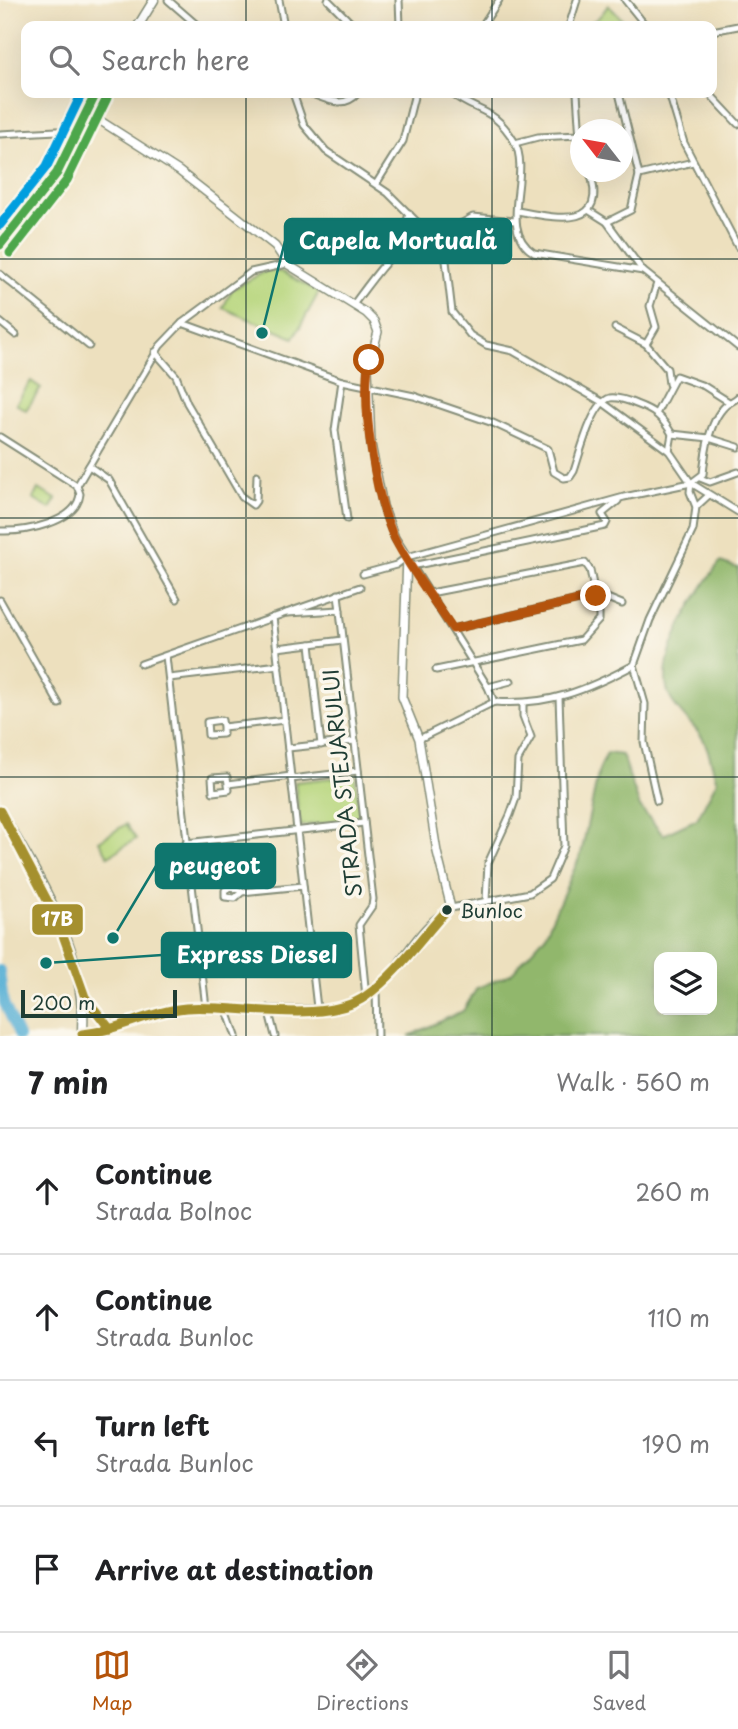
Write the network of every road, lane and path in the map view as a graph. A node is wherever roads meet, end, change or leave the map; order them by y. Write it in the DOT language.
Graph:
graph roads {
  1 [pos="154,0"];
  2 [pos="168,0"];
  3 [pos="279,0"];
  4 [pos="328,0"];
  5 [pos="399,0"];
  6 [pos="499,0"];
  7 [pos="577,0"];
  8 [pos="625,0"];
  9 [pos="141,21"];
  10 [pos="192,21"];
  11 [pos="283,21"];
  12 [pos="349,21"];
  13 [pos="400,21"];
  14 [pos="485,21"];
  15 [pos="571,21"];
  16 [pos="642,21"];
  17 [pos="738,26"];
  18 [pos="717,30"];
  19 [pos="93,98"];
  20 [pos="295,98"];
  21 [pos="324,98"];
  22 [pos="353,98"];
  23 [pos="414,98"];
  24 [pos="461,98"];
  25 [pos="577,98"];
  26 [pos="620,98"];
  27 [pos="671,98"];
  28 [pos="714,98"];
  29 [pos="85,110"];
  30 [pos="579,119"];
  31 [pos="738,124"];
  32 [pos="76,130"];
  33 [pos="0,134"];
  34 [pos="570,137"];
  35 [pos="515,143"];
  36 [pos="693,162"];
  37 [pos="639,175"];
  38 [pos="594,182"];
  39 [pos="376,184"];
  40 [pos="587,210"];
  41 [pos="518,211"];
  42 [pos="409,213"];
  43 [pos="515,221"];
  44 [pos="607,222"];
  45 [pos="438,243"];
  46 [pos="0,245"];
  47 [pos="401,247"];
  48 [pos="738,247"];
  49 [pos="287,264"];
  50 [pos="642,271"];
  51 [pos="0,274"];
  52 [pos="657,283"];
  53 [pos="353,305"];
  54 [pos="0,322"];
  55 [pos="183,323"];
  56 [pos="615,328"];
  57 [pos="16,335"];
  58 [pos="646,344"];
  59 [pos="89,346"];
  60 [pos="738,348"];
  61 [pos="155,352"];
  62 [pos="342,381"];
  63 [pos="669,384"];
  64 [pos="368,387"];
  65 [pos="738,397"];
  66 [pos="603,402"];
  67 [pos="729,402"];
  68 [pos="657,412"];
  69 [pos="672,435"];
  70 [pos="0,437"];
  71 [pos="709,438"];
  72 [pos="738,447"];
  73 [pos="669,450"];
  74 [pos="89,466"];
  75 [pos="738,472"];
  76 [pos="257,475"];
  77 [pos="700,478"];
  78 [pos="691,483"];
  79 [pos="77,486"];
  80 [pos="709,495"];
  81 [pos="624,497"];
  82 [pos="696,508"];
  83 [pos="738,512"];
  84 [pos="347,519"];
  85 [pos="0,531"];
  86 [pos="407,557"];
  87 [pos="412,566"];
  88 [pos="363,574"];
  89 [pos="360,587"];
  90 [pos="430,593"];
  91 [pos="338,594"];
  92 [pos="596,596"];
  93 [pos="0,600"];
  94 [pos="177,600"];
  95 [pos="622,604"];
  96 [pos="340,610"];
  97 [pos="283,613"];
  98 [pos="273,617"];
  99 [pos="453,629"];
  100 [pos="343,640"];
  101 [pos="310,644"];
  102 [pos="277,648"];
  103 [pos="166,656"];
  104 [pos="473,661"];
  105 [pos="141,664"];
  106 [pos="279,665"];
  107 [pos="634,665"];
  108 [pos="436,670"];
  109 [pos="169,678"];
  110 [pos="511,681"];
  111 [pos="488,687"];
  112 [pos="559,697"];
  113 [pos="494,702"];
  114 [pos="60,704"];
  115 [pos="523,704"];
  116 [pos="285,720"];
  117 [pos="223,727"];
  118 [pos="419,738"];
  119 [pos="355,741"];
  120 [pos="321,745"];
  121 [pos="288,748"];
  122 [pos="358,771"];
  123 [pos="291,778"];
  124 [pos="228,784"];
  125 [pos="657,801"];
  126 [pos="0,811"];
  127 [pos="364,823"];
  128 [pos="297,831"];
  129 [pos="186,843"];
  130 [pos="303,886"];
  131 [pos="242,892"];
  132 [pos="486,901"];
  133 [pos="451,908"];
  134 [pos="309,943"];
  135 [pos="246,948"];
  136 [pos="376,988"];
  137 [pos="80,991"];
  138 [pos="366,997"];
  139 [pos="206,1008"];
  140 [pos="226,1008"];
  141 [pos="268,1008"];
  142 [pos="317,1008"];
  143 [pos="110,1028"];
  144 [pos="82,1035"];
  145 [pos="236,1036"];
  146 [pos="275,1036"];
  147 [pos="377,1036"];
  1 -- 9 [label="main road"];
  2 -- 10 [label="street"];
  3 -- 11 [label="street"];
  4 -- 12 [label="street"];
  5 -- 13 [label="street"];
  6 -- 14 [label="street"];
  7 -- 15 [label="street"];
  8 -- 16 [label="street"];
  17 -- 18 [label="street"];
  19 -- 29 [label="main road"];
  20 -- 39 [label="street"];
  21 -- 22 [label="street"];
  23 -- 39 [label="street"];
  24 -- 35 [label="street"];
  25 -- 30 [label="street"];
  26 -- 37 [label="street"];
  27 -- 36 [label="street"];
  28 -- 31 [label="street"];
  29 -- 32 [label="main road"];
  29 -- 49 [label="street"];
  32 -- 33 [label="street"];
  32 -- 46 [label="main road"];
  34 -- 35 [label="street"];
  35 -- 41 [label="street"];
  36 -- 37 [label="street"];
  36 -- 48 [label="street"];
  37 -- 44 [label="street"];
  38 -- 40 [label="street"];
  39 -- 42 [label="street"];
  40 -- 41 [label="street"];
  40 -- 44 [label="street"];
  41 -- 43 [label="street"];
  42 -- 45 [label="street"];
  42 -- 47 [label="street"];
  43 -- 45 [label="street"];
  43 -- 50 [label="street"];
  44 -- 50 [label="street"];
  45 -- 47 [label="street"];
  45 -- 66 [label="street"];
  47 -- 53 [label="street"];
  49 -- 53 [label="street"];
  49 -- 55 [label="street"];
  50 -- 52 [label="street"];
  51 -- 59 [label="street"];
  52 -- 58 [label="street"];
  52 -- 60 [label="street"];
  53 -- 64 [label="street"];
  54 -- 57 [label="street"];
  55 -- 61 [label="street"];
  55 -- 62 [label="street"];
  56 -- 58 [label="street"];
  58 -- 63 [label="street"];
  61 -- 74 [label="street"];
  61 -- 76 [label="street"];
  62 -- 64 [label="street"];
  62 -- 84 [label="street"];
  63 -- 67 [label="street"];
  63 -- 68 [label="street"];
  64 -- 66 [label="street"];
  64 -- 86 [label="street"];
  65 -- 67 [label="street"];
  66 -- 68 [label="street"];
  66 -- 73 [label="street"];
  67 -- 71 [label="street"];
  68 -- 69 [label="street"];
  69 -- 71 [label="street"];
  69 -- 73 [label="street"];
  70 -- 79 [label="street"];
  71 -- 72 [label="street"];
  71 -- 77 [label="street"];
  73 -- 78 [label="street"];
  74 -- 79 [label="street"];
  74 -- 94 [label="street"];
  75 -- 77 [label="street"];
  77 -- 78 [label="street"];
  78 -- 80 [label="street"];
  78 -- 81 [label="street"];
  78 -- 82 [label="street"];
  79 -- 85 [label="street"];
  80 -- 82 [label="street"];
  80 -- 83 [label="street"];
  81 -- 86 [label="street"];
  81 -- 87 [label="street"];
  82 -- 107 [label="street"];
  86 -- 87 [label="street"];
  86 -- 88 [label="street"];
  86 -- 118 [label="street"];
  87 -- 90 [label="street"];
  89 -- 91 [label="street"];
  90 -- 92 [label="street"];
  90 -- 99 [label="street"];
  91 -- 96 [label="street, STRADA STEJARULUI"];
  91 -- 97 [label="street"];
  92 -- 95 [label="street"];
  92 -- 99 [label="street"];
  92 -- 104 [label="street"];
  93 -- 114 [label="street"];
  96 -- 97 [label="street"];
  96 -- 100 [label="street, STRADA STEJARULUI"];
  97 -- 98 [label="street"];
  98 -- 102 [label="street"];
  98 -- 103 [label="street"];
  99 -- 104 [label="street"];
  100 -- 101 [label="street"];
  100 -- 119 [label="street, STRADA STEJARULUI"];
  101 -- 102 [label="street"];
  101 -- 120 [label="street"];
  102 -- 106 [label="street"];
  103 -- 105 [label="street"];
  103 -- 109 [label="street"];
  104 -- 108 [label="street"];
  104 -- 111 [label="street"];
  106 -- 109 [label="street"];
  106 -- 116 [label="street"];
  107 -- 112 [label="street"];
  107 -- 125 [label="street"];
  109 -- 129 [label="street"];
  110 -- 111 [label="street"];
  111 -- 113 [label="street"];
  112 -- 115 [label="street"];
  112 -- 132 [label="street"];
  113 -- 115 [label="street"];
  113 -- 118 [label="street"];
  115 -- 132 [label="street"];
  116 -- 117 [label="street"];
  116 -- 121 [label="street"];
  118 -- 133 [label="street"];
  119 -- 120 [label="street"];
  119 -- 122 [label="street, STRADA STEJARULUI"];
  120 -- 121 [label="street"];
  121 -- 123 [label="street"];
  122 -- 123 [label="street"];
  122 -- 127 [label="street, STRADA STEJARULUI"];
  123 -- 124 [label="street"];
  123 -- 128 [label="street"];
  126 -- 137 [label="highway"];
  127 -- 128 [label="street"];
  127 -- 138 [label="street, STRADA STEJARULUI"];
  128 -- 129 [label="street"];
  128 -- 130 [label="street"];
  129 -- 139 [label="street"];
  130 -- 131 [label="street"];
  130 -- 134 [label="street"];
  132 -- 133 [label="street"];
  133 -- 136 [label="street"];
  134 -- 135 [label="street"];
  134 -- 142 [label="street"];
  136 -- 138 [label="street"];
  136 -- 147 [label="street"];
  137 -- 143 [label="street"];
  137 -- 144 [label="highway"];
  138 -- 142 [label="street"];
  139 -- 140 [label="street"];
  139 -- 143 [label="street"];
  140 -- 141 [label="street"];
  140 -- 145 [label="street"];
  141 -- 142 [label="street"];
  141 -- 146 [label="street"];
  143 -- 144 [label="street"];
}
